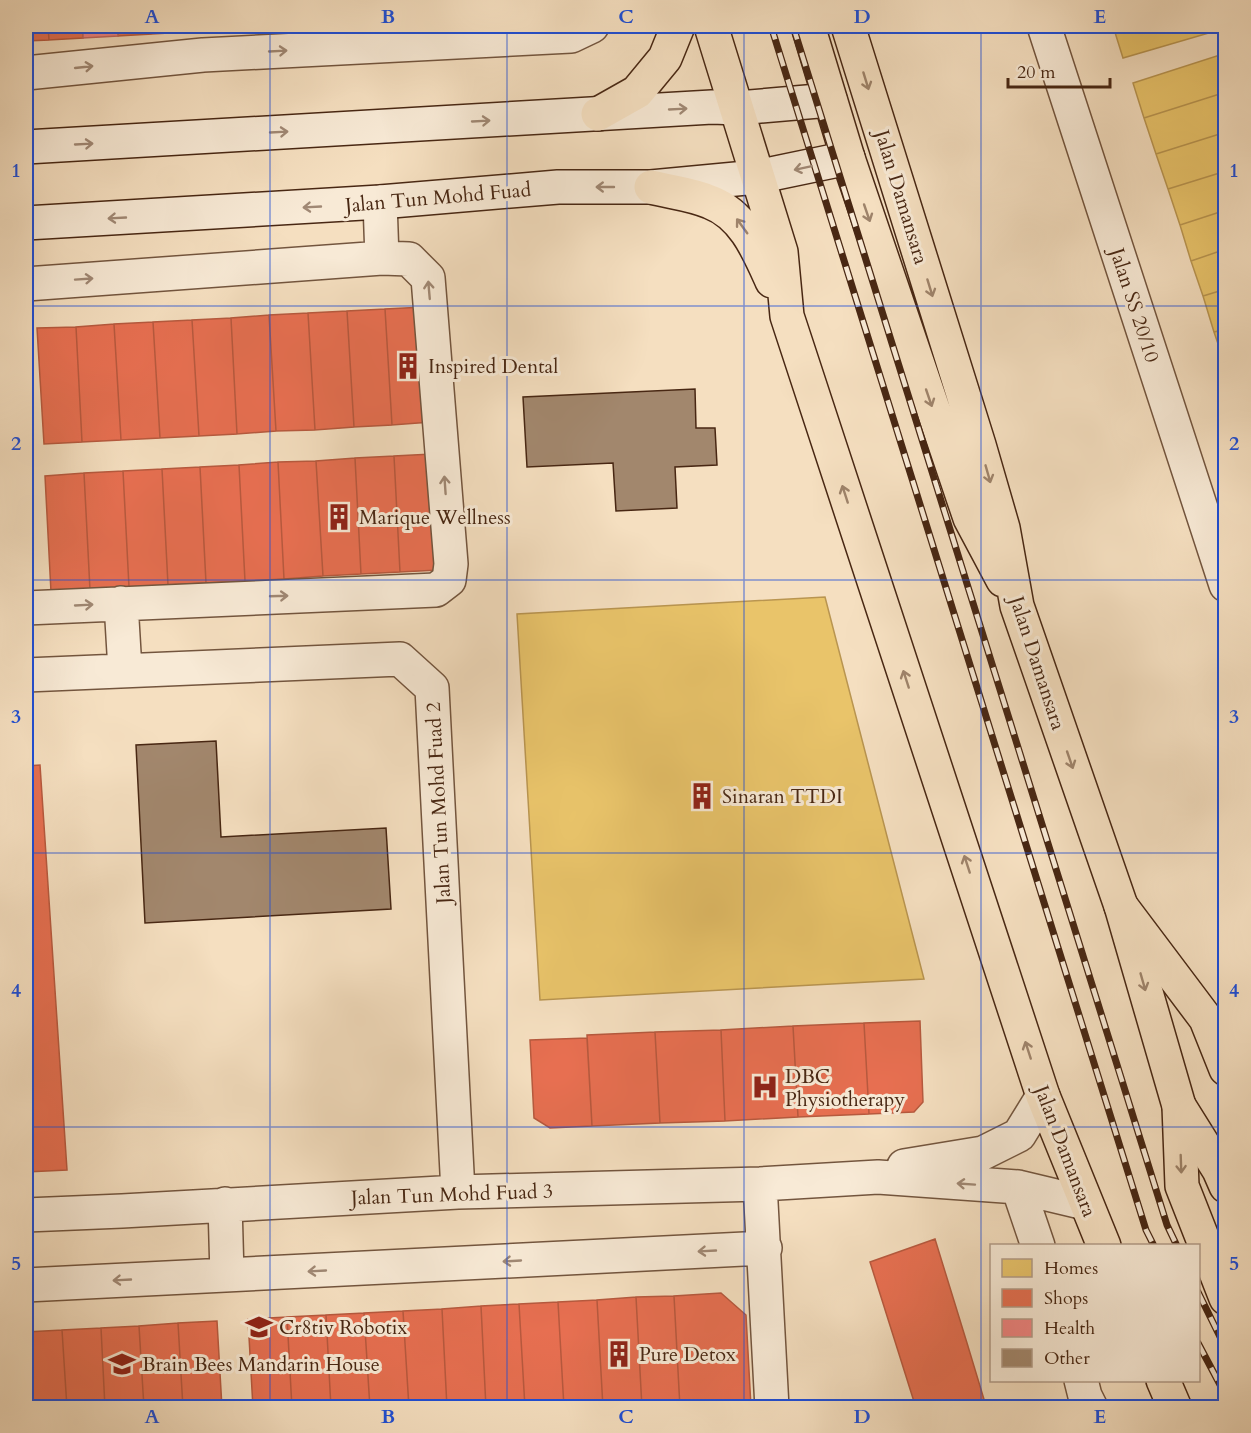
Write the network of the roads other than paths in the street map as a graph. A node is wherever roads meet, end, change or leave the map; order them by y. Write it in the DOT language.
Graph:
graph roads {
  1 [pos="592,26"];
  2 [pos="678,26"];
  3 [pos="711,26"];
  4 [pos="808,26"];
  5 [pos="848,26"];
  6 [pos="1044,26"];
  7 [pos="26,73"];
  8 [pos="830,100"];
  9 [pos="738,108"];
  10 [pos="598,114"];
  11 [pos="26,147"];
  12 [pos="848,158"];
  13 [pos="757,177"];
  14 [pos="651,187"];
  15 [pos="380,202"];
  16 [pos="26,223"];
  17 [pos="381,258"];
  18 [pos="26,284"];
  19 [pos="787,316"];
  20 [pos="1215,516"];
  21 [pos="1226,585"];
  22 [pos="121,603"];
  23 [pos="1017,606"];
  24 [pos="26,608"];
  25 [pos="125,670"];
  26 [pos="26,675"];
  27 [pos="1121,906"];
  28 [pos="1226,1069"];
  29 [pos="1043,1096"];
  30 [pos="1179,1106"];
  31 [pos="878,1177"];
  32 [pos="760,1185"];
  33 [pos="1226,1186"];
  34 [pos="1018,1188"];
  35 [pos="458,1192"];
  36 [pos="1085,1203"];
  37 [pos="225,1204"];
  38 [pos="26,1215"];
  39 [pos="1038,1244"];
  40 [pos="1104,1244"];
  41 [pos="765,1248"];
  42 [pos="227,1275"];
  43 [pos="26,1285"];
  44 [pos="1226,1298"];
  45 [pos="1082,1382"];
  46 [pos="1164,1382"];
  47 [pos="772,1407"];
  48 [pos="1091,1407"];
  49 [pos="1174,1407"];
  7 -- 1 [label="street, one-way"];
  2 -- 10 [label="main road"];
  3 -- 9 [label="main road, Jalan Damansara"];
  4 -- 8 [label="main road"];
  5 -- 23 [label="main road, Jalan Damansara, one-way"];
  6 -- 20 [label="street, Jalan SS 20/10"];
  8 -- 9 [label="street"];
  8 -- 12 [label="main road"];
  10 -- 9 [label="street, one-way"];
  9 -- 13 [label="main road, Jalan Damansara"];
  11 -- 10 [label="street, one-way"];
  12 -- 13 [label="street, Jalan Tun Mohd Fuad, one-way"];
  12 -- 23 [label="main road, one-way"];
  13 -- 14 [label="street, Jalan Tun Mohd Fuad"];
  13 -- 19 [label="main road, Jalan Damansara"];
  14 -- 15 [label="street, Jalan Tun Mohd Fuad, one-way"];
  19 -- 14 [label="main road, one-way"];
  15 -- 16 [label="street, Jalan Tun Mohd Fuad, one-way"];
  15 -- 17 [label="street"];
  18 -- 17 [label="street, one-way"];
  22 -- 17 [label="street, one-way"];
  29 -- 19 [label="main road, Jalan Damansara, one-way"];
  20 -- 21 [label="street, Jalan SS 20/10"];
  24 -- 22 [label="street, one-way"];
  22 -- 25 [label="street"];
  23 -- 27 [label="main road, Jalan Damansara, one-way"];
  25 -- 26 [label="street, Jalan Tun Mohd Fuad 2"];
  25 -- 35 [label="street, Jalan Tun Mohd Fuad 2"];
  27 -- 28 [label="main road"];
  27 -- 30 [label="main road, Jalan Damansara, one-way"];
  29 -- 31 [label="street, Jalan Tun Mohd Fuad 3"];
  29 -- 36 [label="main road, Jalan Damansara"];
  30 -- 33 [label="main road"];
  30 -- 44 [label="main road, Jalan Damansara, one-way"];
  31 -- 32 [label="street, Jalan Tun Mohd Fuad 3"];
  34 -- 31 [label="street, Jalan Tun Mohd Fuad 3, one-way"];
  32 -- 35 [label="street, Jalan Tun Mohd Fuad 3"];
  32 -- 41 [label="street"];
  34 -- 36 [label="street, Jalan Tun Mohd Fuad 3"];
  34 -- 39 [label="street"];
  35 -- 37 [label="street, Jalan Tun Mohd Fuad 3"];
  36 -- 40 [label="main road, Jalan Damansara"];
  37 -- 38 [label="street, Jalan Tun Mohd Fuad 3"];
  37 -- 42 [label="street"];
  41 -- 42 [label="street, one-way"];
  41 -- 47 [label="street"];
  42 -- 43 [label="street, one-way"];
  45 -- 48 [label="street"];
  46 -- 49 [label="main road"];
}
